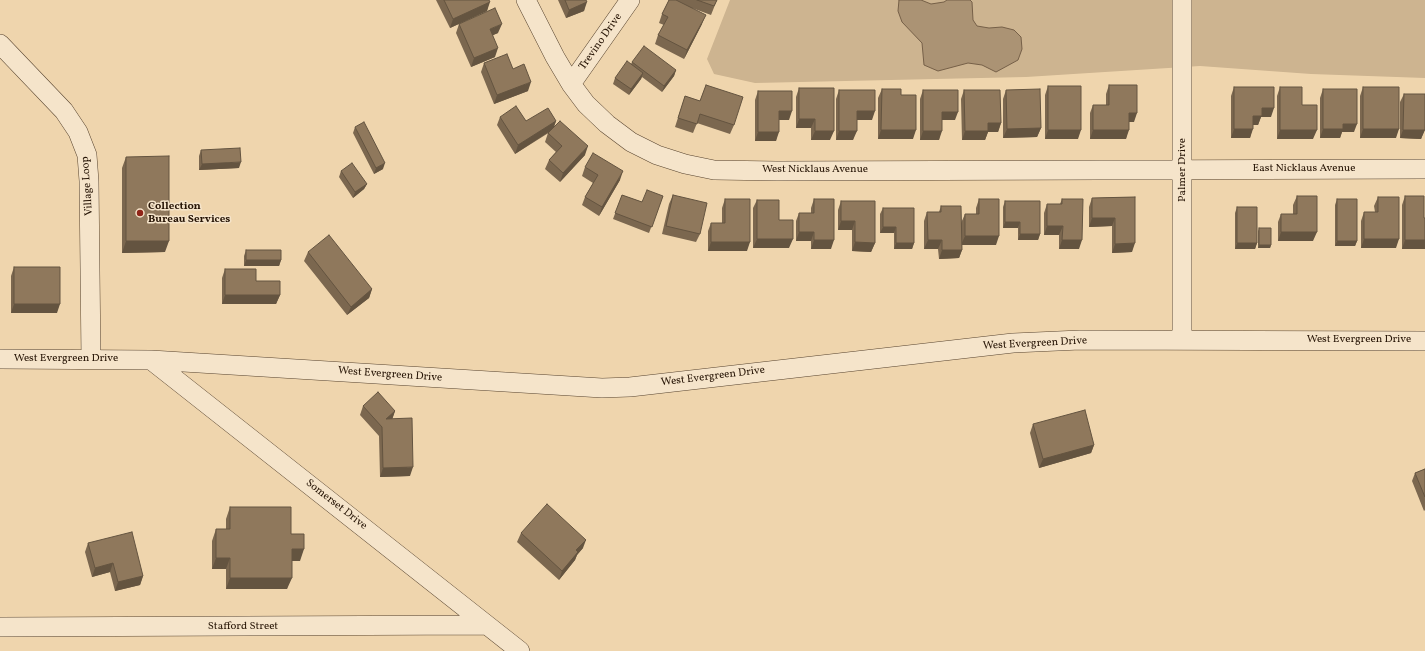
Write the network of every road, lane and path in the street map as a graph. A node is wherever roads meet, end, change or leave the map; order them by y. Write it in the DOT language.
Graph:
graph roads {
  1 [pos="526,0"];
  2 [pos="630,0"];
  3 [pos="1182,0"];
  4 [pos="0,44"];
  5 [pos="571,84"];
  6 [pos="1183,168"];
  7 [pos="1425,169"];
  8 [pos="1182,340"];
  9 [pos="1425,341"];
  10 [pos="0,359"];
  11 [pos="91,359"];
  12 [pos="151,360"];
  13 [pos="487,625"];
  14 [pos="0,627"];
  15 [pos="520,651"];
  1 -- 5 [label="street, West Nicklaus Avenue"];
  2 -- 5 [label="street, Trevino Drive"];
  3 -- 6 [label="street, Palmer Drive"];
  4 -- 11 [label="street, Village Loop"];
  5 -- 6 [label="street, West Nicklaus Avenue"];
  6 -- 7 [label="street, East Nicklaus Avenue"];
  6 -- 8 [label="street, Palmer Drive"];
  8 -- 9 [label="street, West Evergreen Drive"];
  8 -- 12 [label="street, West Evergreen Drive"];
  10 -- 11 [label="street, West Evergreen Drive"];
  11 -- 12 [label="street, West Evergreen Drive"];
  12 -- 13 [label="street, Somerset Drive"];
  13 -- 14 [label="street, Stafford Street"];
  13 -- 15 [label="street, Somerset Drive"];
}
